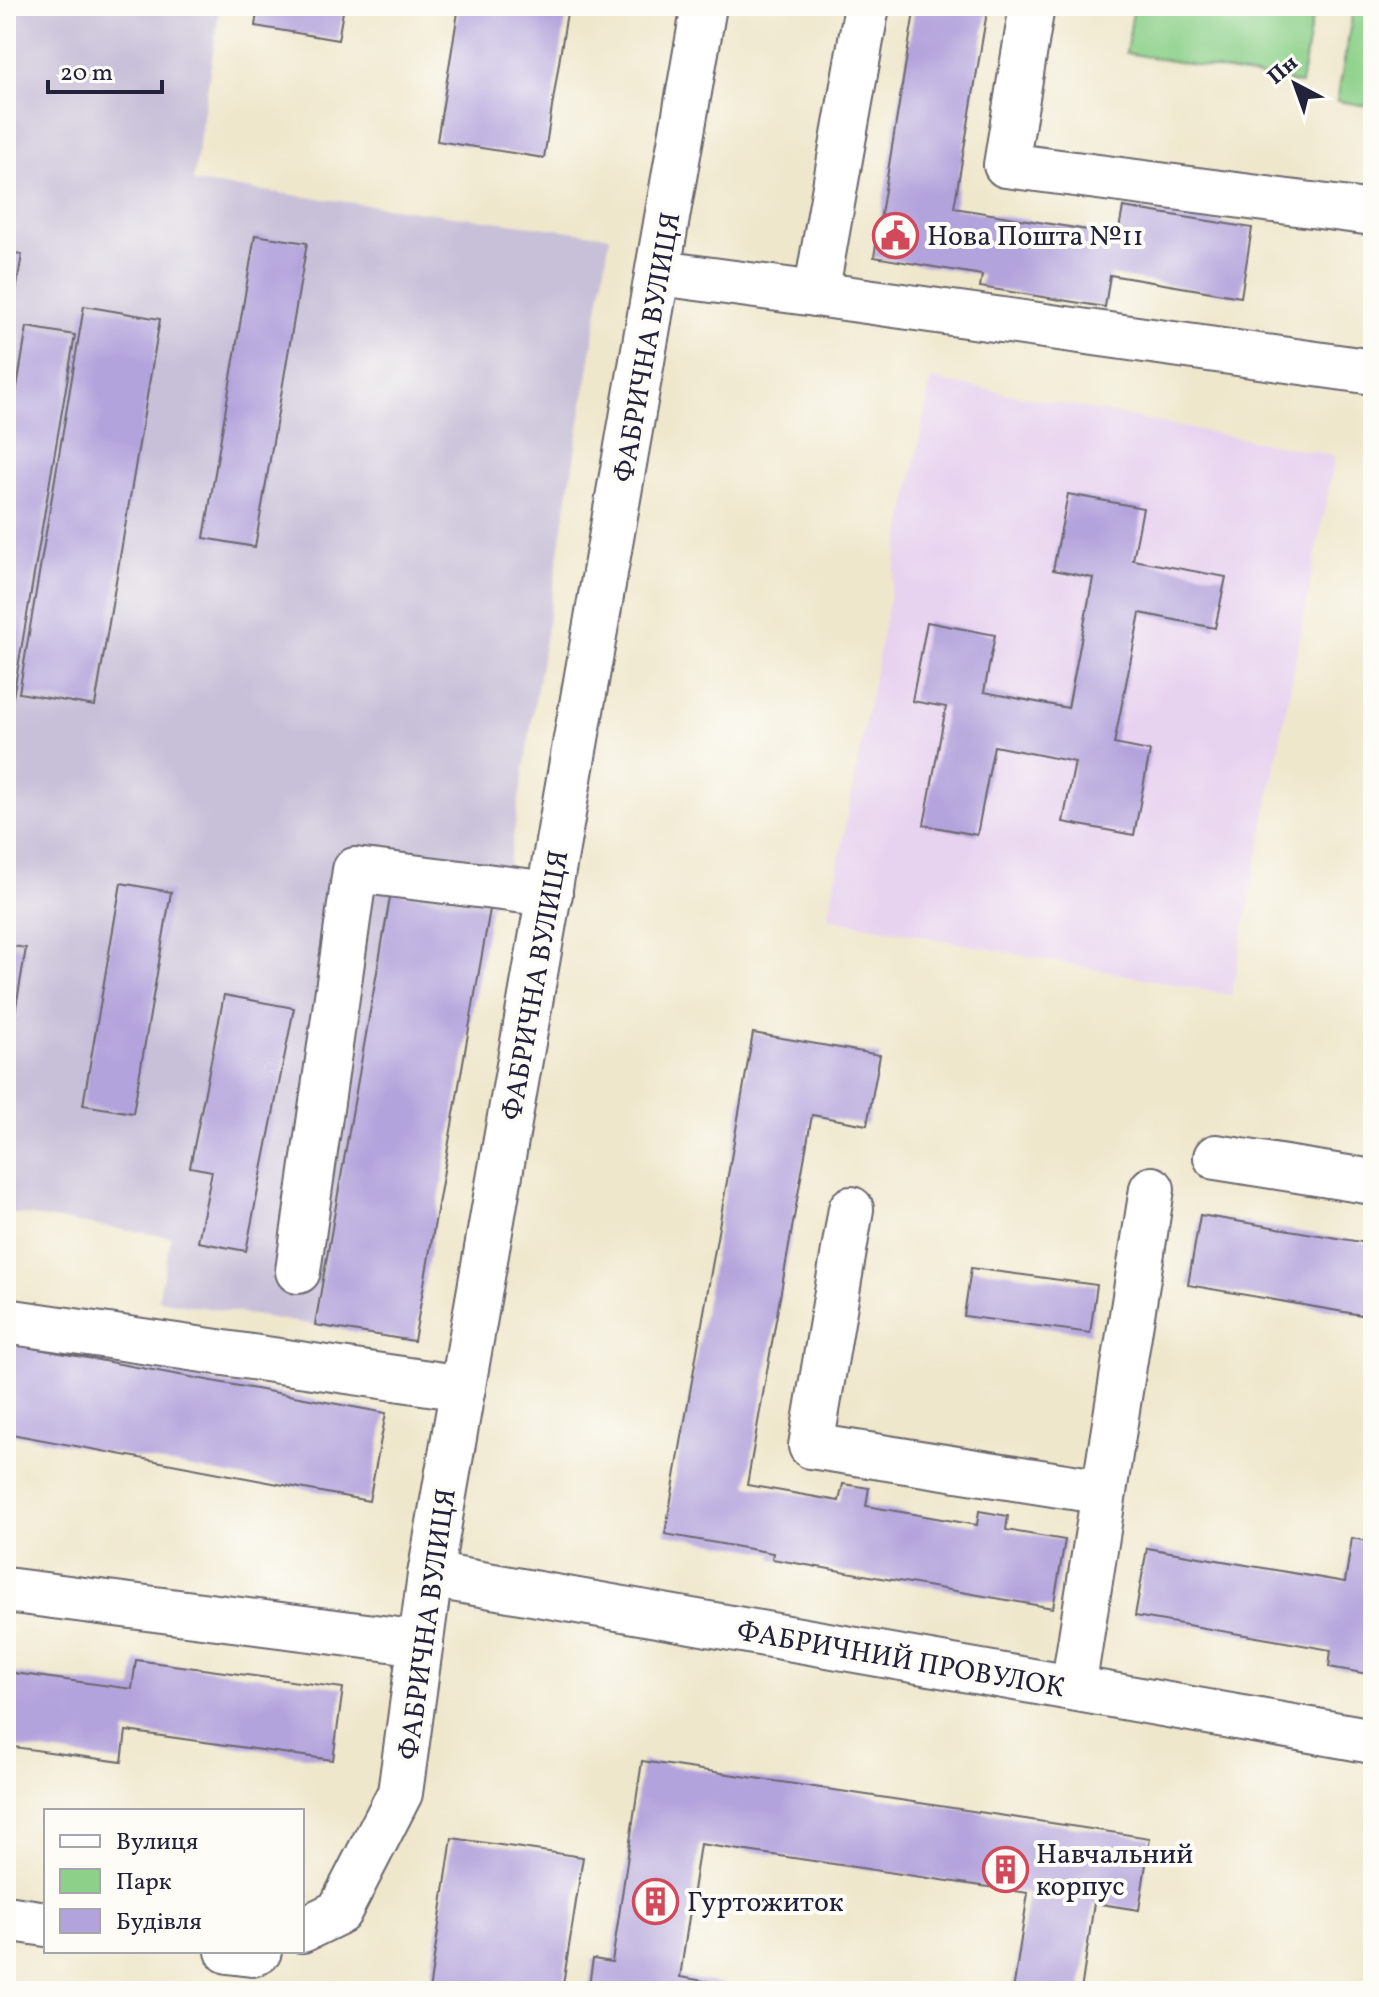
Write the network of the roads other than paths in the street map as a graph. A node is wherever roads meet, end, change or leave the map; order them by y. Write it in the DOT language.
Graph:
graph roads {
  1 [pos="704,6"];
  2 [pos="867,6"];
  3 [pos="1032,6"];
  4 [pos="1373,213"];
  5 [pos="660,273"];
  6 [pos="816,294"];
  7 [pos="1373,372"];
  8 [pos="550,894"];
  9 [pos="1216,1157"];
  10 [pos="1373,1182"];
  11 [pos="1152,1189"];
  12 [pos="851,1209"];
  13 [pos="298,1271"];
  14 [pos="6,1321"];
  15 [pos="463,1388"];
  16 [pos="1104,1492"];
  17 [pos="430,1575"];
  18 [pos="6,1590"];
  19 [pos="421,1643"];
  20 [pos="1073,1688"];
  21 [pos="1373,1741"];
  22 [pos="6,1918"];
  23 [pos="44,1924"];
  24 [pos="304,1929"];
  1 -- 5 [label="street, ФАБРИЧНА ВУЛИЦЯ"];
  2 -- 6 [label="street"];
  3 -- 4 [label="street"];
  5 -- 6 [label="street"];
  5 -- 8 [label="street, ФАБРИЧНА ВУЛИЦЯ"];
  6 -- 7 [label="street"];
  8 -- 13 [label="street"];
  8 -- 15 [label="street, ФАБРИЧНА ВУЛИЦЯ"];
  9 -- 10 [label="street"];
  11 -- 16 [label="street"];
  12 -- 16 [label="street"];
  14 -- 15 [label="street"];
  15 -- 17 [label="street, ФАБРИЧНА ВУЛИЦЯ"];
  16 -- 20 [label="street"];
  17 -- 19 [label="street, ФАБРИЧНА ВУЛИЦЯ"];
  17 -- 20 [label="street, ФАБРИЧНИЙ ПРОВУЛОК"];
  18 -- 19 [label="street"];
  19 -- 24 [label="street, ФАБРИЧНА ВУЛИЦЯ"];
  20 -- 21 [label="street, ФАБРИЧНИЙ ПРОВУЛОК"];
  22 -- 23 [label="street"];
}
